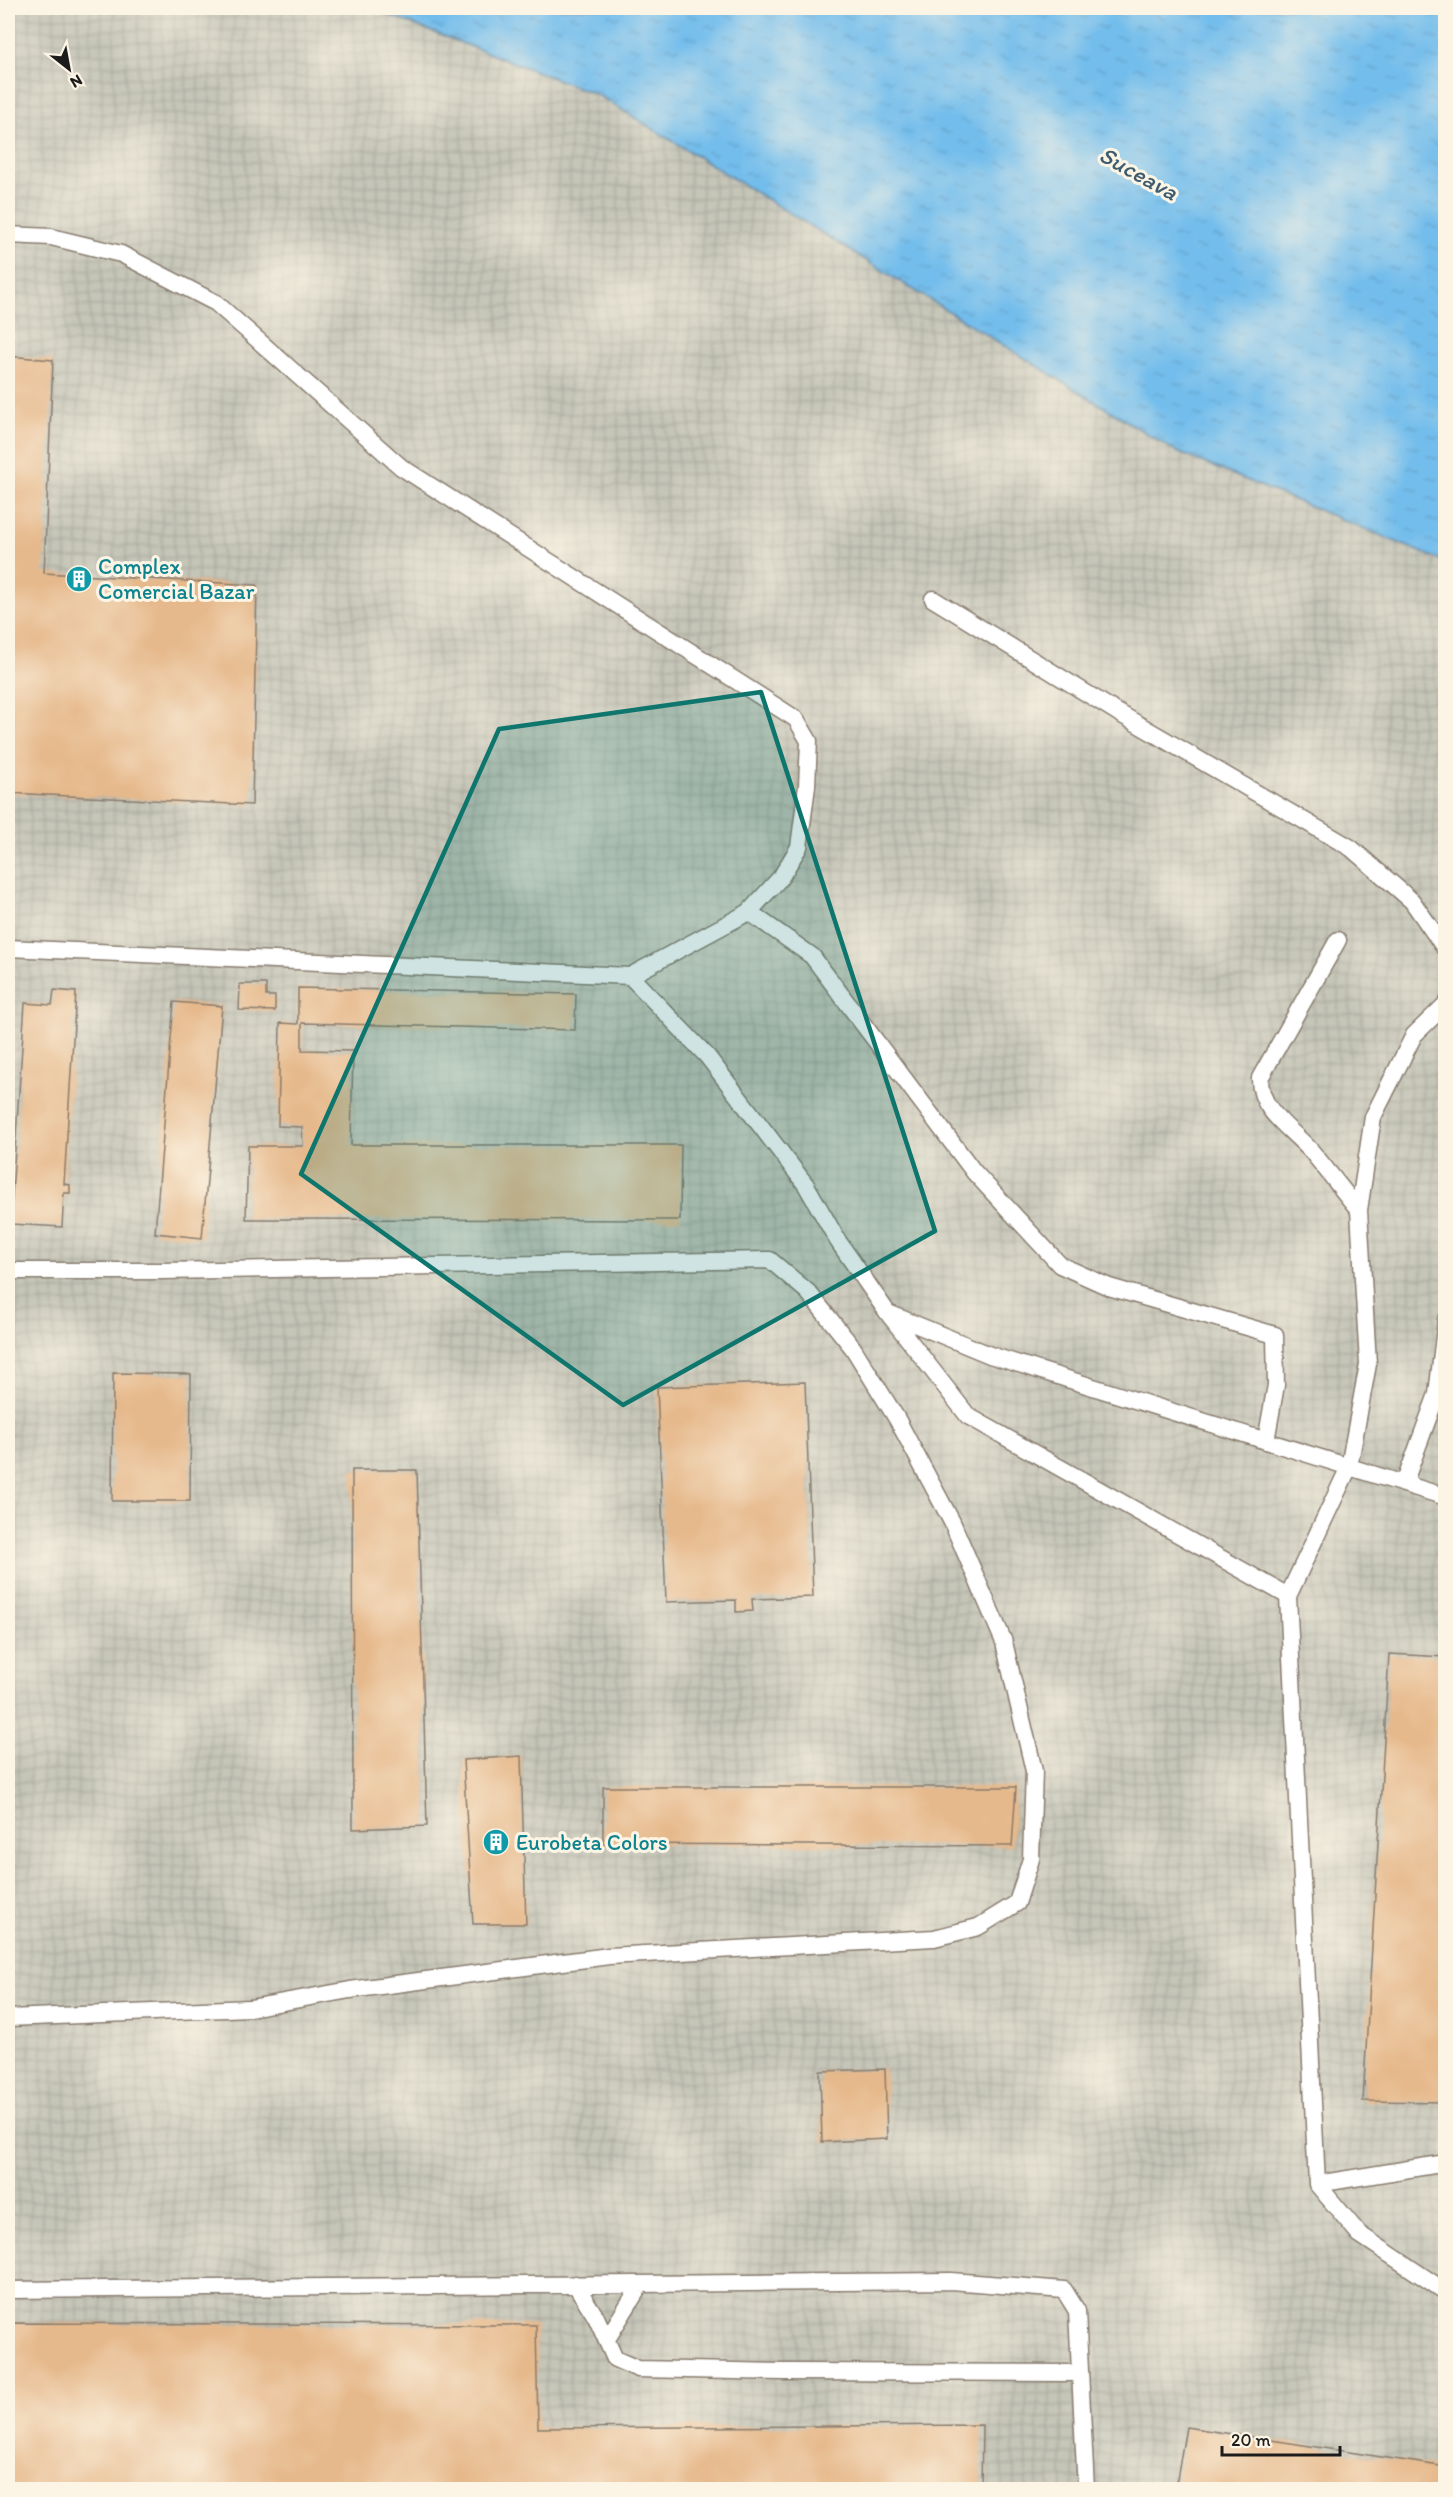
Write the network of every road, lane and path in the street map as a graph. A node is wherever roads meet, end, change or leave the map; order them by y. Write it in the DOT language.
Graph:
graph roads {
  1 [pos="8,236"];
  2 [pos="933,599"];
  3 [pos="749,912"];
  4 [pos="1338,940"];
  5 [pos="8,948"];
  6 [pos="1446,950"];
  7 [pos="630,976"];
  8 [pos="1446,1004"];
  9 [pos="1359,1210"];
  10 [pos="8,1271"];
  11 [pos="887,1312"];
  12 [pos="1446,1320"];
  13 [pos="1441,1394"];
  14 [pos="1266,1441"];
  15 [pos="1349,1467"];
  16 [pos="1404,1484"];
  17 [pos="1446,1497"];
  18 [pos="1288,1596"];
  19 [pos="8,2018"];
  20 [pos="1446,2163"];
  21 [pos="1317,2184"];
  22 [pos="575,2284"];
  23 [pos="641,2284"];
  24 [pos="8,2290"];
  25 [pos="1446,2292"];
  26 [pos="607,2339"];
  27 [pos="1080,2373"];
  28 [pos="1086,2490"];
  1 -- 3 [label="lane"];
  2 -- 6 [label="lane"];
  3 -- 7 [label="lane"];
  3 -- 14 [label="lane"];
  4 -- 9 [label="lane"];
  5 -- 7 [label="lane"];
  7 -- 11 [label="lane"];
  8 -- 9 [label="lane"];
  9 -- 15 [label="lane"];
  10 -- 19 [label="lane"];
  11 -- 14 [label="lane"];
  11 -- 18 [label="lane"];
  12 -- 13 [label="lane"];
  13 -- 16 [label="lane"];
  14 -- 15 [label="lane"];
  15 -- 16 [label="lane"];
  15 -- 18 [label="lane"];
  16 -- 17 [label="lane"];
  18 -- 21 [label="lane"];
  20 -- 21 [label="lane"];
  21 -- 25 [label="lane"];
  22 -- 23 [label="lane"];
  22 -- 24 [label="lane"];
  22 -- 26 [label="lane"];
  23 -- 26 [label="lane"];
  23 -- 27 [label="lane"];
  26 -- 27 [label="lane"];
  27 -- 28 [label="lane"];
}
